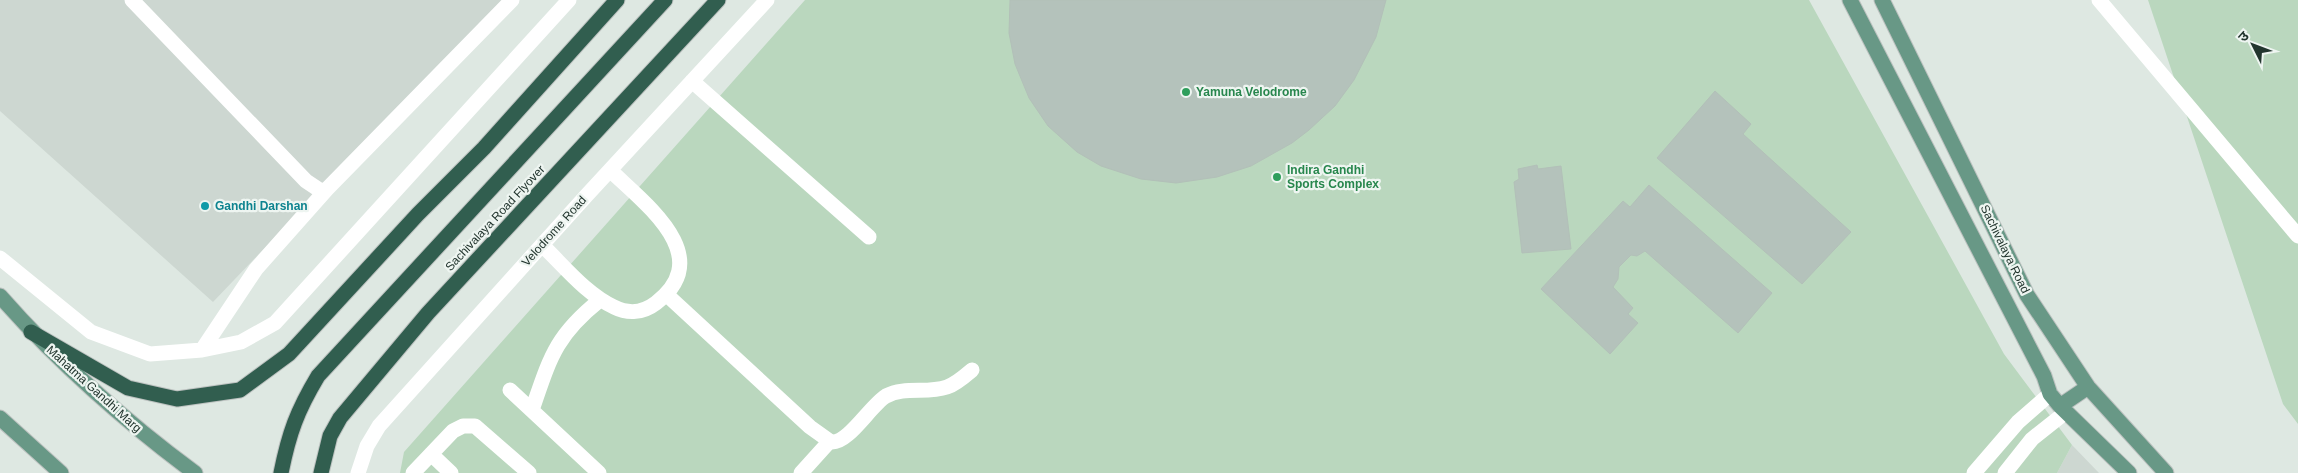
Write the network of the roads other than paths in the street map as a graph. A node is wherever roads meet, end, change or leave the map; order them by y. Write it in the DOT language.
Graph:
graph roads {
  1 [pos="132,0"];
  2 [pos="512,0"];
  3 [pos="569,0"];
  4 [pos="617,0"];
  5 [pos="665,0"];
  6 [pos="718,0"];
  7 [pos="767,0"];
  8 [pos="1850,0"];
  9 [pos="1882,0"];
  10 [pos="2100,0"];
  11 [pos="692,81"];
  12 [pos="610,170"];
  13 [pos="328,189"];
  14 [pos="2298,236"];
  15 [pos="869,237"];
  16 [pos="542,244"];
  17 [pos="0,258"];
  18 [pos="667,294"];
  19 [pos="0,296"];
  20 [pos="600,300"];
  21 [pos="32,332"];
  22 [pos="202,350"];
  23 [pos="972,370"];
  24 [pos="2088,387"];
  25 [pos="510,390"];
  26 [pos="2050,394"];
  27 [pos="2063,409"];
  28 [pos="532,410"];
  29 [pos="0,418"];
  30 [pos="2008,434"];
  31 [pos="829,442"];
  32 [pos="2025,449"];
  33 [pos="430,454"];
  34 [pos="2150,458"];
  35 [pos="61,473"];
  36 [pos="195,473"];
  37 [pos="281,473"];
  38 [pos="321,473"];
  39 [pos="358,473"];
  40 [pos="413,473"];
  41 [pos="451,473"];
  42 [pos="529,473"];
  43 [pos="599,473"];
  44 [pos="801,473"];
  45 [pos="1974,473"];
  46 [pos="2005,473"];
  47 [pos="2130,473"];
  48 [pos="2136,473"];
  49 [pos="2166,473"];
  1 -- 13 [label="street"];
  2 -- 13 [label="street"];
  3 -- 22 [label="street"];
  4 -- 21 [label="highway"];
  5 -- 37 [label="highway, Sachivalaya Road Flyover"];
  6 -- 38 [label="highway, Sachivalaya Road Flyover"];
  7 -- 11 [label="street, Velodrome Road"];
  8 -- 26 [label="main road, Sachivalaya Road"];
  9 -- 24 [label="main road, Sachivalaya Road"];
  10 -- 14 [label="street"];
  11 -- 12 [label="street, Velodrome Road"];
  11 -- 15 [label="street"];
  12 -- 16 [label="street, Velodrome Road"];
  12 -- 18 [label="street"];
  13 -- 22 [label="street"];
  16 -- 20 [label="street"];
  16 -- 39 [label="street, Velodrome Road"];
  17 -- 22 [label="street"];
  18 -- 20 [label="street"];
  18 -- 31 [label="street"];
  19 -- 21 [label="main road, Mahatma Gandhi Marg"];
  20 -- 28 [label="street"];
  21 -- 36 [label="main road, Mahatma Gandhi Marg"];
  23 -- 31 [label="street"];
  24 -- 27 [label="main road"];
  24 -- 34 [label="main road, Sachivalaya Road"];
  25 -- 28 [label="street"];
  26 -- 27 [label="main road, Sachivalaya Road"];
  26 -- 30 [label="street"];
  27 -- 32 [label="street"];
  27 -- 47 [label="main road, Sachivalaya Road"];
  28 -- 43 [label="street"];
  29 -- 35 [label="main road"];
  30 -- 32 [label="street"];
  30 -- 45 [label="street"];
  31 -- 44 [label="street"];
  32 -- 46 [label="street"];
  33 -- 40 [label="street"];
  33 -- 41 [label="street"];
  33 -- 42 [label="street"];
  34 -- 48 [label="main road"];
  34 -- 49 [label="main road, Sachivalaya Road"];
}
